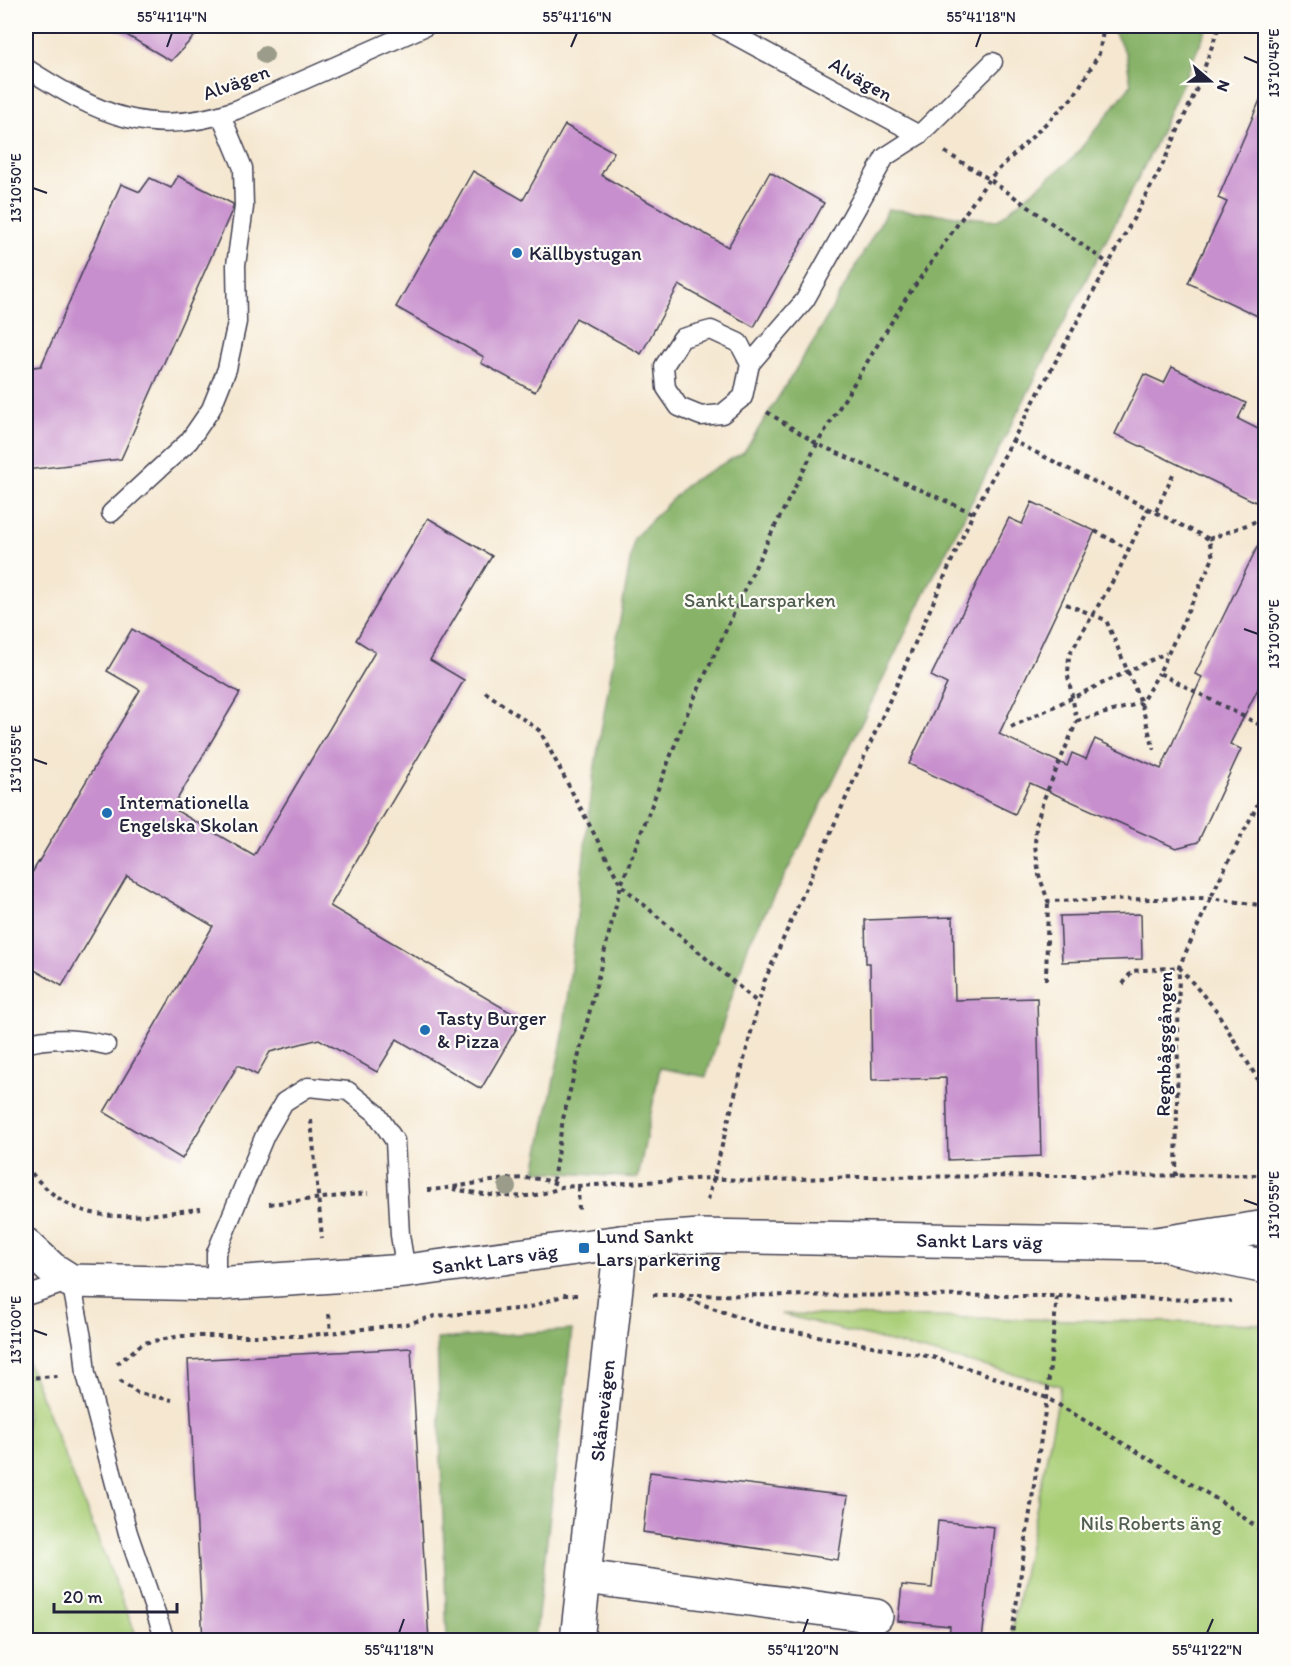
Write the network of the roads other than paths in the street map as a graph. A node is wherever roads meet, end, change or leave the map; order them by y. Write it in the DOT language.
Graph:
graph roads {
  1 [pos="424,26"];
  2 [pos="718,26"];
  3 [pos="993,62"];
  4 [pos="26,68"];
  5 [pos="221,115"];
  6 [pos="919,135"];
  7 [pos="750,364"];
  8 [pos="111,513"];
  9 [pos="26,1044"];
  10 [pos="106,1045"];
  11 [pos="1266,1227"];
  12 [pos="621,1242"];
  13 [pos="1156,1244"];
  14 [pos="26,1245"];
  15 [pos="1266,1267"];
  16 [pos="406,1271"];
  17 [pos="71,1281"];
  18 [pos="216,1284"];
  19 [pos="26,1296"];
  20 [pos="585,1577"];
  21 [pos="876,1616"];
  22 [pos="165,1641"];
  23 [pos="577,1641"];
  1 -- 5 [label="lane, Alvägen"];
  2 -- 6 [label="lane, Alvägen"];
  3 -- 6 [label="lane"];
  4 -- 5 [label="lane, Alvägen"];
  5 -- 8 [label="lane"];
  6 -- 7 [label="lane"];
  7 -- 7 [label="lane"];
  9 -- 10 [label="lane"];
  11 -- 13 [label="street, Sankt Lars väg"];
  12 -- 13 [label="street, Sankt Lars väg"];
  12 -- 16 [label="street, Sankt Lars väg"];
  12 -- 20 [label="street, Skånevägen"];
  13 -- 15 [label="street, Sankt Lars väg"];
  14 -- 17 [label="street"];
  16 -- 18 [label="street, Sankt Lars väg"];
  16 -- 18 [label="lane"];
  17 -- 18 [label="street, Sankt Lars väg"];
  17 -- 19 [label="lane"];
  17 -- 22 [label="lane"];
  20 -- 21 [label="street"];
  20 -- 23 [label="street, Skånevägen"];
}
